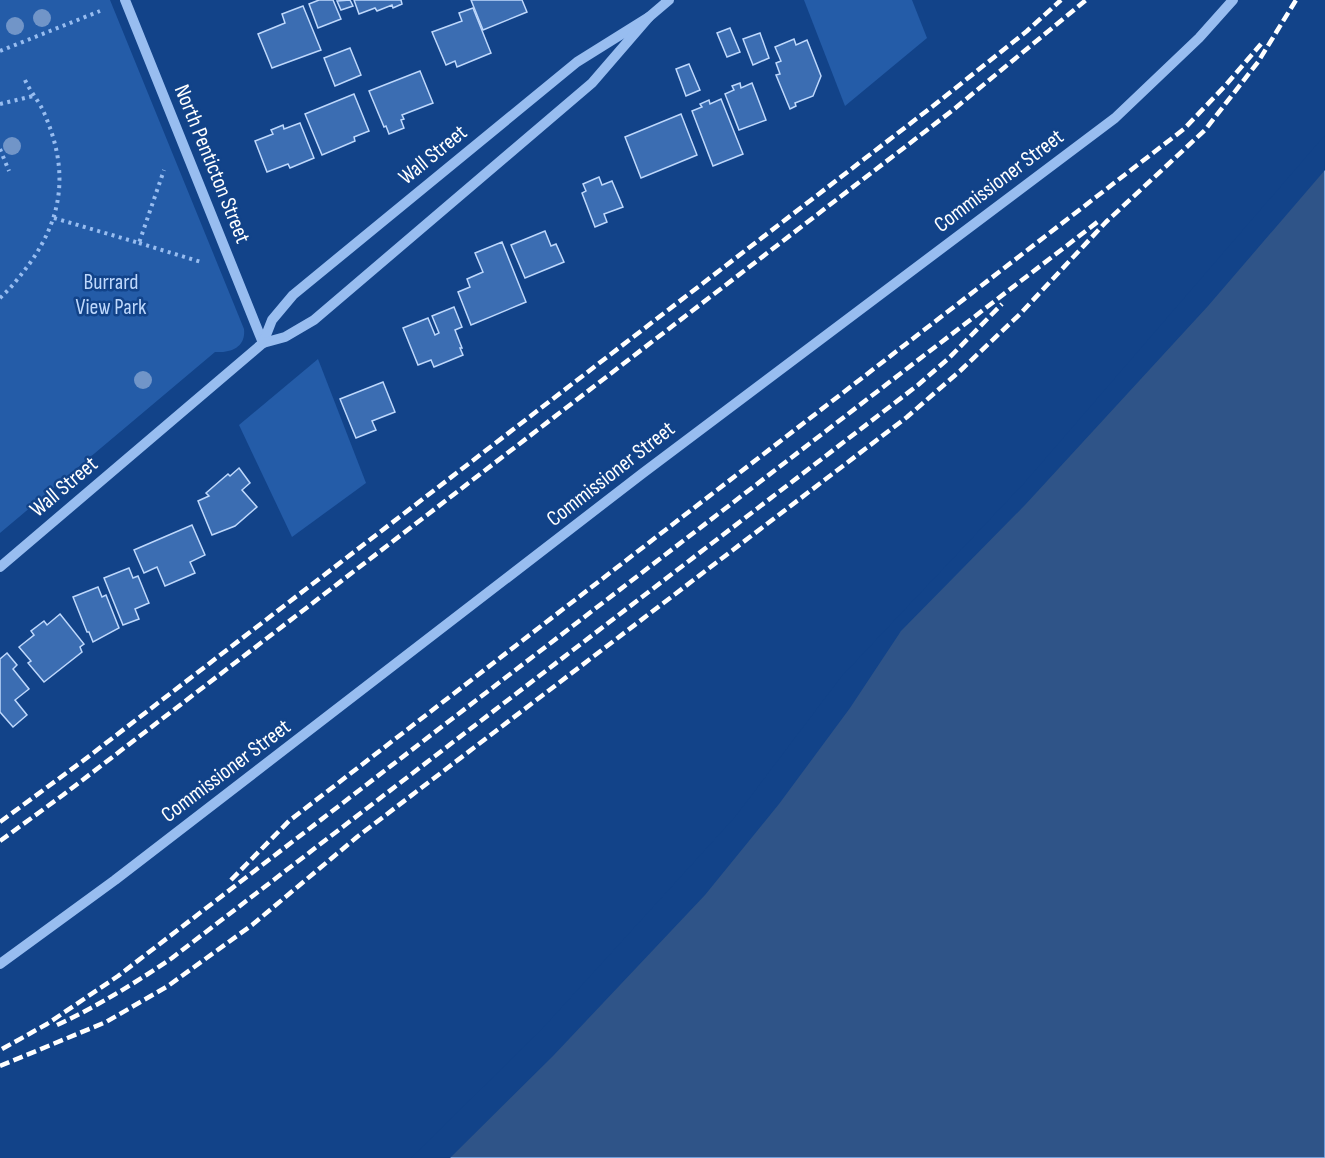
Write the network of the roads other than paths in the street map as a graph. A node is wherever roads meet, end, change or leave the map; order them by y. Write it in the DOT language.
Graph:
graph roads {
  1 [pos="125,0"];
  2 [pos="669,0"];
  3 [pos="1233,0"];
  4 [pos="649,17"];
  5 [pos="263,343"];
  6 [pos="0,567"];
  7 [pos="0,964"];
  1 -- 5 [label="street, North Penticton Street"];
  2 -- 4 [label="street, Wall Street"];
  3 -- 7 [label="street, Commissioner Street"];
  4 -- 5 [label="street, Wall Street"];
  4 -- 5 [label="street, Wall Street"];
  5 -- 6 [label="street, Wall Street"];
}
